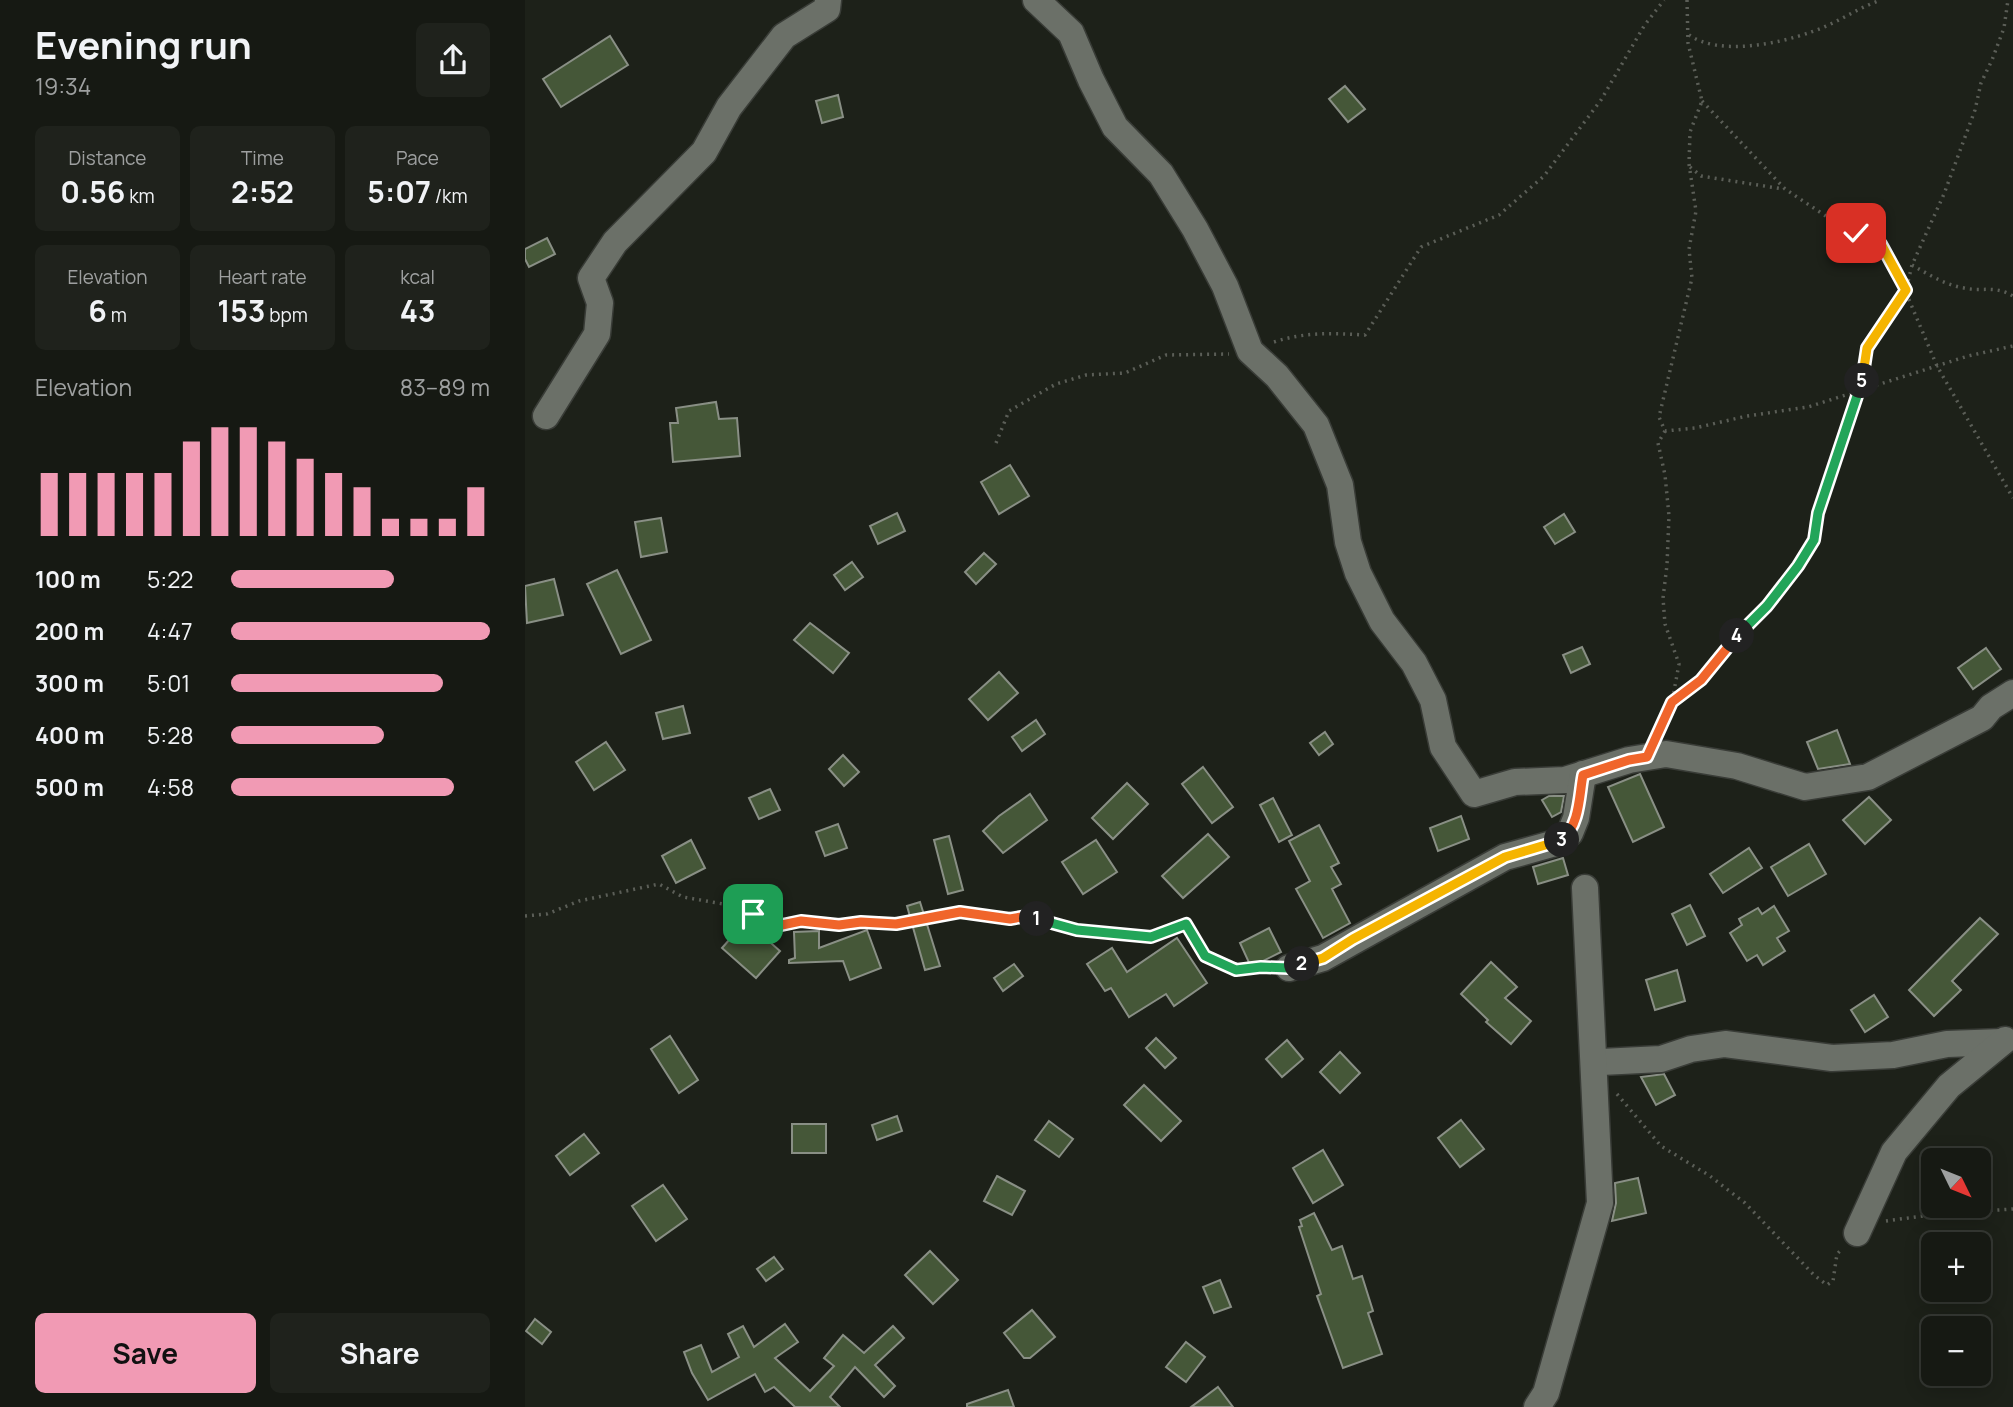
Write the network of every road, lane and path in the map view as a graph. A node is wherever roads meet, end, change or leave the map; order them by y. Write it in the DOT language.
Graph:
graph roads {
  1 [pos="828,0"];
  2 [pos="1036,0"];
  3 [pos="1664,0"];
  4 [pos="1687,0"];
  5 [pos="1881,0"];
  6 [pos="2008,0"];
  7 [pos="1688,35"];
  8 [pos="1702,102"];
  9 [pos="1689,167"];
  10 [pos="1785,190"];
  11 [pos="1912,265"];
  12 [pos="1906,290"];
  13 [pos="2013,296"];
  14 [pos="2013,346"];
  15 [pos="1250,351"];
  16 [pos="1937,366"];
  17 [pos="1861,390"];
  18 [pos="547,416"];
  19 [pos="1665,431"];
  20 [pos="996,443"];
  21 [pos="2013,498"];
  22 [pos="2013,693"];
  23 [pos="1672,702"];
  24 [pos="1647,757"];
  25 [pos="1583,775"];
  26 [pos="1585,888"];
  27 [pos="525,916"];
  28 [pos="1289,968"];
  29 [pos="2008,1039"];
  30 [pos="1601,1062"];
  31 [pos="1617,1093"];
  32 [pos="2013,1209"];
  33 [pos="1857,1233"];
  34 [pos="1537,1407"];
  1 -- 18 [label="street"];
  2 -- 15 [label="street"];
  3 -- 15 [label="path"];
  4 -- 7 [label="path"];
  5 -- 7 [label="path"];
  6 -- 11 [label="path"];
  7 -- 8 [label="path"];
  8 -- 9 [label="path"];
  8 -- 10 [label="path"];
  9 -- 10 [label="path"];
  9 -- 19 [label="path"];
  10 -- 12 [label="path"];
  11 -- 12 [label="path"];
  11 -- 13 [label="path"];
  12 -- 16 [label="path"];
  12 -- 17 [label="path"];
  14 -- 16 [label="path"];
  15 -- 20 [label="path"];
  15 -- 25 [label="street"];
  16 -- 17 [label="path"];
  16 -- 21 [label="path"];
  17 -- 19 [label="path"];
  17 -- 23 [label="path"];
  19 -- 23 [label="path"];
  22 -- 24 [label="street"];
  23 -- 24 [label="path"];
  24 -- 25 [label="street"];
  25 -- 28 [label="street"];
  26 -- 34 [label="street"];
  27 -- 28 [label="path"];
  29 -- 30 [label="street"];
  29 -- 33 [label="street"];
  31 -- 33 [label="path"];
  32 -- 33 [label="path"];
}
